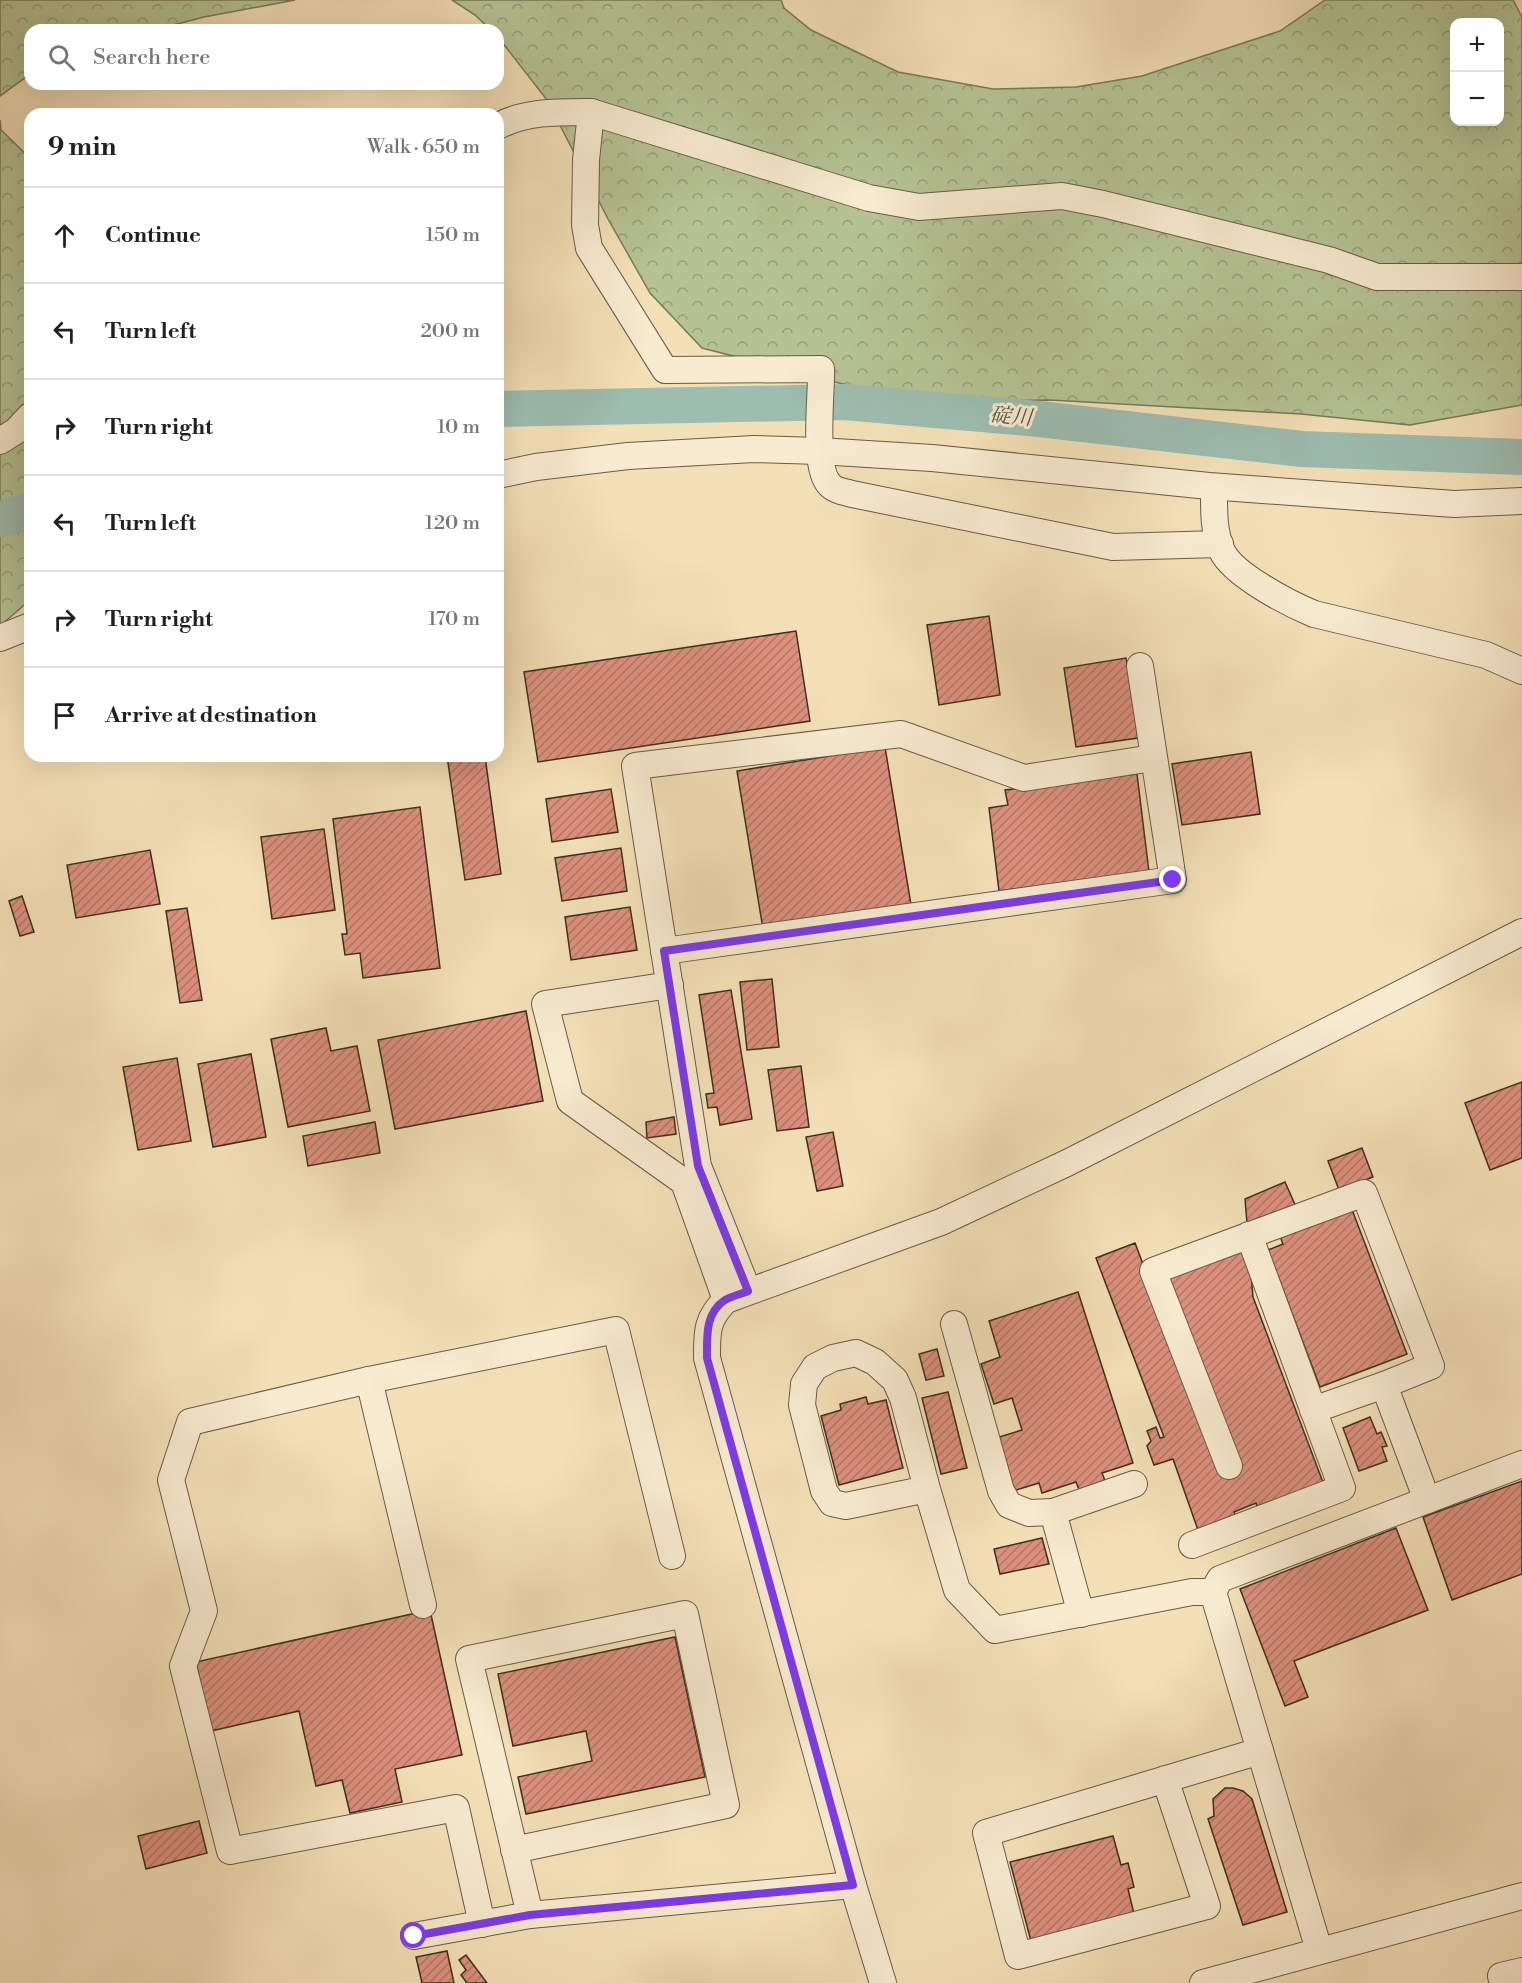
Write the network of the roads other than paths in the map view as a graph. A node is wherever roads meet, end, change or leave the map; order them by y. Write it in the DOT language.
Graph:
graph roads {
  1 [pos="591,112"];
  2 [pos="504,124"];
  3 [pos="1522,277"];
  4 [pos="24,422"];
  5 [pos="0,441"];
  6 [pos="819,451"];
  7 [pos="504,474"];
  8 [pos="1214,487"];
  9 [pos="1522,501"];
  10 [pos="1220,544"];
  11 [pos="24,628"];
  12 [pos="0,638"];
  13 [pos="1140,666"];
  14 [pos="1522,671"];
  15 [pos="1153,758"];
  16 [pos="1522,932"];
  17 [pos="664,951"];
  18 [pos="670,985"];
  19 [pos="1249,1235"];
  20 [pos="737,1296"];
  21 [pos="954,1324"];
  22 [pos="369,1380"];
  23 [pos="1384,1385"];
  24 [pos="1313,1410"];
  25 [pos="1522,1464"];
  26 [pos="1228,1466"];
  27 [pos="1134,1484"];
  28 [pos="927,1489"];
  29 [pos="1427,1500"];
  30 [pos="1053,1512"];
  31 [pos="1192,1545"];
  32 [pos="672,1556"];
  33 [pos="1213,1592"];
  34 [pos="423,1605"];
  35 [pos="1081,1614"];
  36 [pos="1260,1751"];
  37 [pos="1165,1779"];
  38 [pos="514,1850"];
  39 [pos="853,1885"];
  40 [pos="1522,1896"];
  41 [pos="530,1915"];
  42 [pos="483,1924"];
  43 [pos="414,1936"];
  44 [pos="1319,1950"];
  45 [pos="1522,1971"];
  46 [pos="883,1983"];
  47 [pos="1203,1983"];
  48 [pos="1503,1983"];
  1 -- 2 [label="street"];
  1 -- 3 [label="street"];
  1 -- 6 [label="street"];
  4 -- 5 [label="street"];
  6 -- 7 [label="street"];
  6 -- 8 [label="street"];
  6 -- 10 [label="street"];
  8 -- 9 [label="street"];
  8 -- 10 [label="street"];
  10 -- 14 [label="street"];
  11 -- 12 [label="street"];
  13 -- 15 [label="street"];
  15 -- 17 [label="street"];
  15 -- 17 [label="street"];
  16 -- 20 [label="street"];
  17 -- 18 [label="street"];
  18 -- 20 [label="street"];
  18 -- 20 [label="street"];
  19 -- 23 [label="street"];
  19 -- 24 [label="street"];
  19 -- 26 [label="street"];
  20 -- 39 [label="street"];
  21 -- 30 [label="street"];
  22 -- 32 [label="street"];
  22 -- 34 [label="street"];
  22 -- 42 [label="street"];
  23 -- 24 [label="street"];
  23 -- 29 [label="street"];
  24 -- 31 [label="street"];
  25 -- 29 [label="street"];
  27 -- 30 [label="street"];
  28 -- 28 [label="street"];
  28 -- 35 [label="street"];
  29 -- 33 [label="street"];
  30 -- 35 [label="street"];
  33 -- 35 [label="street"];
  33 -- 36 [label="street"];
  36 -- 37 [label="street"];
  36 -- 44 [label="street"];
  37 -- 37 [label="street"];
  38 -- 38 [label="street"];
  38 -- 41 [label="street"];
  39 -- 41 [label="street"];
  39 -- 46 [label="street"];
  40 -- 44 [label="street"];
  41 -- 42 [label="street"];
  42 -- 43 [label="street"];
  44 -- 47 [label="street"];
  45 -- 48 [label="street"];
}
